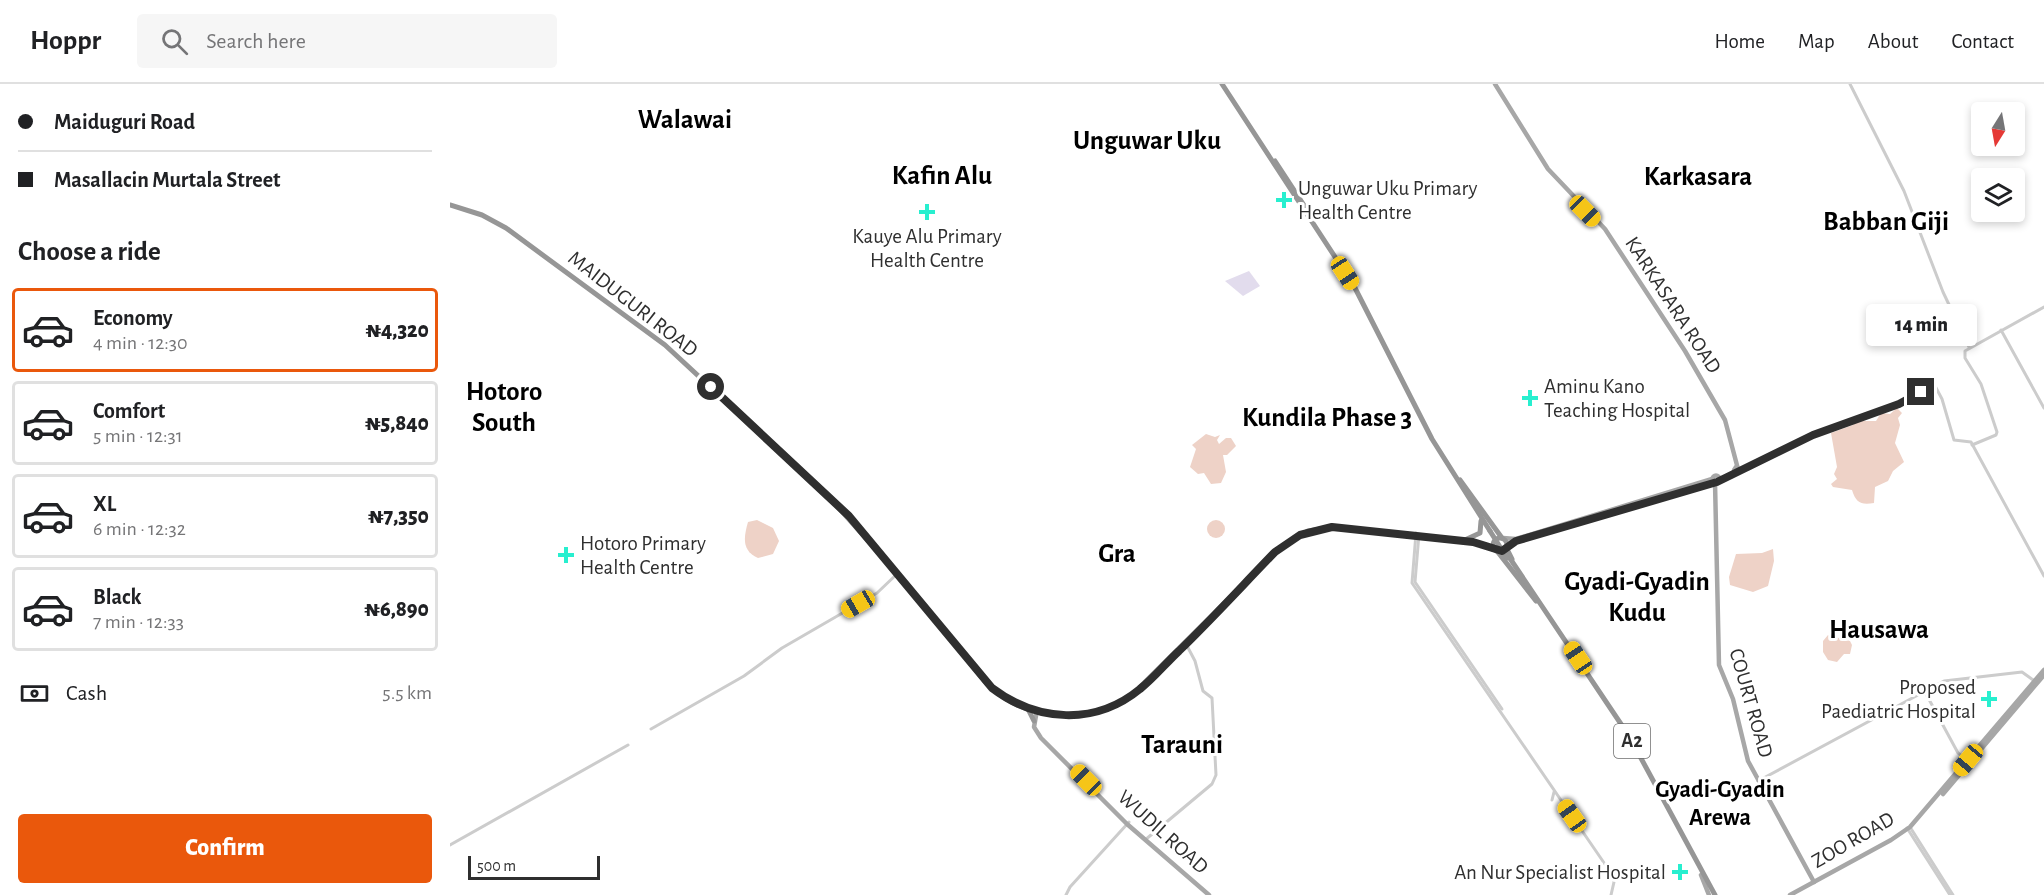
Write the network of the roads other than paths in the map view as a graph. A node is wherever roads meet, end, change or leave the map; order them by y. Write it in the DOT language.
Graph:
graph roads {
  1 [pos="1223,84"];
  2 [pos="1493,84"];
  3 [pos="1850,85"];
  4 [pos="450,204"];
  5 [pos="2044,307"];
  6 [pos="2001,330"];
  7 [pos="1969,347"];
  8 [pos="2044,408"];
  9 [pos="1972,445"];
  10 [pos="1736,470"];
  11 [pos="1716,480"];
  12 [pos="1460,482"];
  13 [pos="1481,521"];
  14 [pos="1418,537"];
  15 [pos="1502,538"];
  16 [pos="1467,539"];
  17 [pos="1516,540"];
  18 [pos="1493,542"];
  19 [pos="1507,546"];
  20 [pos="1496,550"];
  21 [pos="899,575"];
  22 [pos="2044,576"];
  23 [pos="1536,599"];
  24 [pos="1185,643"];
  25 [pos="2044,670"];
  26 [pos="2044,675"];
  27 [pos="2036,682"];
  28 [pos="1924,692"];
  29 [pos="1027,708"];
  30 [pos="1502,709"];
  31 [pos="1038,711"];
  32 [pos="1048,714"];
  33 [pos="1035,722"];
  34 [pos="651,729"];
  35 [pos="628,745"];
  36 [pos="1968,760"];
  37 [pos="1759,780"];
  38 [pos="1554,790"];
  39 [pos="1564,804"];
  40 [pos="1128,823"];
  41 [pos="1909,829"];
  42 [pos="1146,839"];
  43 [pos="450,845"];
  44 [pos="1815,882"];
  45 [pos="1066,895"];
  46 [pos="1211,895"];
  47 [pos="1611,895"];
  48 [pos="1713,895"];
  49 [pos="1790,895"];
  50 [pos="1797,895"];
  51 [pos="1952,895"];
  1 -- 12 [label="highway, A2"];
  2 -- 10 [label="main road, KARKASARA ROAD"];
  3 -- 7 [label="street"];
  4 -- 21 [label="highway, MAIDUGURI ROAD"];
  5 -- 6 [label="street"];
  6 -- 7 [label="street"];
  6 -- 8 [label="street"];
  7 -- 9 [label="street"];
  9 -- 10 [label="street"];
  9 -- 22 [label="street"];
  10 -- 11 [label="main road"];
  11 -- 17 [label="main road"];
  11 -- 37 [label="main road, COURT ROAD"];
  12 -- 13 [label="highway, A2"];
  12 -- 15 [label="highway, A2"];
  12 -- 23 [label="highway, A2, bridge"];
  13 -- 16 [label="highway"];
  13 -- 18 [label="highway, A2"];
  14 -- 16 [label="highway, MAIDUGURI ROAD"];
  14 -- 20 [label="highway, MAIDUGURI ROAD"];
  14 -- 24 [label="highway, MAIDUGURI ROAD"];
  14 -- 24 [label="highway, MAIDUGURI ROAD"];
  14 -- 30 [label="street"];
  14 -- 38 [label="street"];
  15 -- 17 [label="main road"];
  15 -- 18 [label="highway"];
  15 -- 19 [label="highway"];
  16 -- 18 [label="highway, MAIDUGURI ROAD"];
  17 -- 19 [label="main road"];
  18 -- 20 [label="highway"];
  19 -- 20 [label="highway"];
  19 -- 23 [label="highway, A2"];
  20 -- 23 [label="highway, A2"];
  21 -- 29 [label="highway, MAIDUGURI ROAD"];
  21 -- 31 [label="highway, MAIDUGURI ROAD"];
  21 -- 34 [label="street"];
  23 -- 48 [label="highway, A2"];
  24 -- 31 [label="highway, MAIDUGURI ROAD"];
  24 -- 32 [label="highway, MAIDUGURI ROAD"];
  24 -- 42 [label="street"];
  25 -- 27 [label="main road, ZOO ROAD"];
  26 -- 27 [label="main road, ZOO ROAD"];
  27 -- 28 [label="street"];
  27 -- 36 [label="main road, ZOO ROAD"];
  27 -- 41 [label="main road, ZOO ROAD"];
  28 -- 36 [label="street"];
  28 -- 37 [label="street"];
  29 -- 31 [label="highway, MAIDUGURI ROAD"];
  29 -- 33 [label="highway"];
  31 -- 32 [label="highway, MAIDUGURI ROAD"];
  31 -- 33 [label="main road"];
  32 -- 33 [label="highway"];
  33 -- 40 [label="main road, WUDIL ROAD"];
  35 -- 43 [label="street"];
  36 -- 41 [label="main road, ZOO ROAD"];
  37 -- 44 [label="main road, COURT ROAD"];
  38 -- 39 [label="street"];
  38 -- 39 [label="street"];
  39 -- 47 [label="street"];
  40 -- 42 [label="main road, WUDIL ROAD"];
  40 -- 45 [label="street"];
  41 -- 44 [label="main road, ZOO ROAD"];
  41 -- 50 [label="main road, ZOO ROAD"];
  41 -- 51 [label="street"];
  42 -- 46 [label="main road, WUDIL ROAD"];
  44 -- 49 [label="main road, ZOO ROAD"];
}
